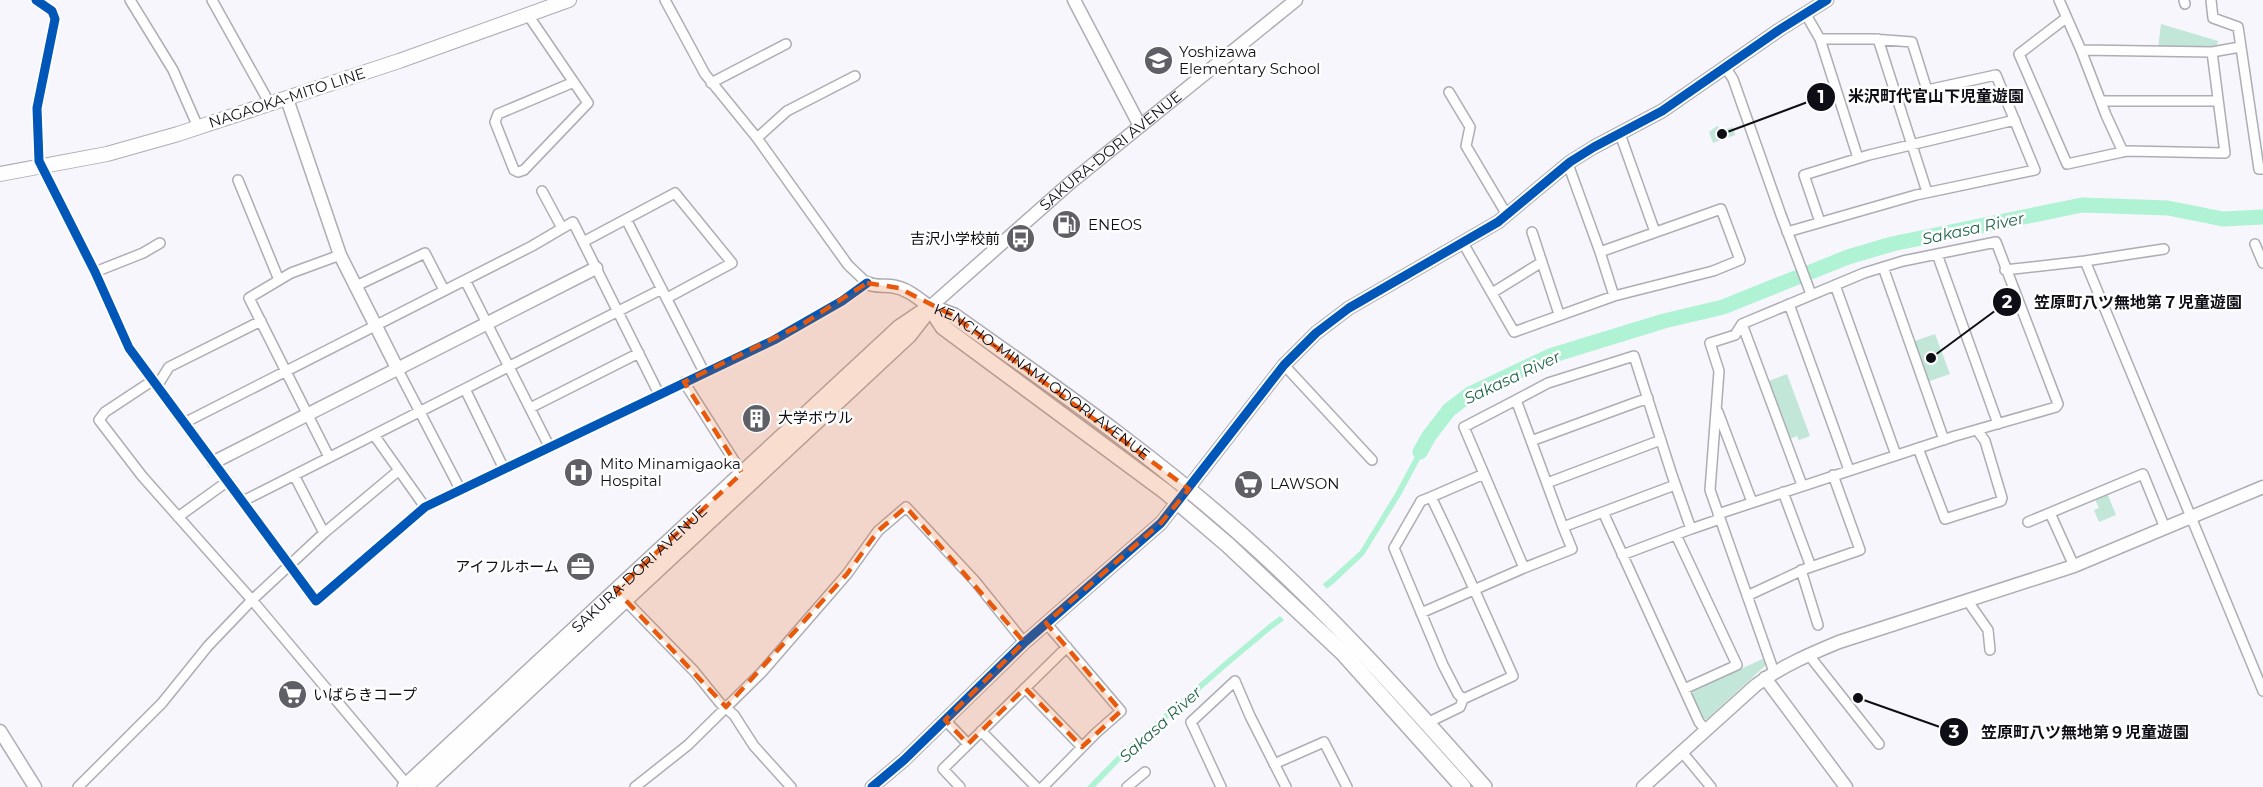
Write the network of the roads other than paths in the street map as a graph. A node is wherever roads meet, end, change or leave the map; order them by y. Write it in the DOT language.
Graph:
graph roads {
  1 [pos="36,0"];
  2 [pos="130,0"];
  3 [pos="212,0"];
  4 [pos="568,0"];
  5 [pos="665,0"];
  6 [pos="1074,0"];
  7 [pos="1296,0"];
  8 [pos="1827,0"];
  9 [pos="2059,0"];
  10 [pos="2211,0"];
  11 [pos="544,5"];
  12 [pos="1805,14"];
  13 [pos="528,15"];
  14 [pos="2066,18"];
  15 [pos="1820,39"];
  16 [pos="1878,39"];
  17 [pos="786,44"];
  18 [pos="2240,47"];
  19 [pos="2080,50"];
  20 [pos="2212,52"];
  21 [pos="1725,67"];
  22 [pos="855,76"];
  23 [pos="574,82"];
  24 [pos="711,83"];
  25 [pos="1449,92"];
  26 [pos="287,99"];
  27 [pos="2100,101"];
  28 [pos="2217,102"];
  29 [pos="270,104"];
  30 [pos="2263,119"];
  31 [pos="2015,120"];
  32 [pos="2251,121"];
  33 [pos="1140,126"];
  34 [pos="198,127"];
  35 [pos="1620,134"];
  36 [pos="757,138"];
  37 [pos="1912,144"];
  38 [pos="2123,152"];
  39 [pos="1858,158"];
  40 [pos="1568,164"];
  41 [pos="42,167"];
  42 [pos="2263,170"];
  43 [pos="0,174"];
  44 [pos="238,180"];
  45 [pos="542,191"];
  46 [pos="1927,192"];
  47 [pos="1507,215"];
  48 [pos="626,219"];
  49 [pos="1820,222"];
  50 [pos="562,228"];
  51 [pos="1532,232"];
  52 [pos="1655,232"];
  53 [pos="1787,232"];
  54 [pos="583,242"];
  55 [pos="160,243"];
  56 [pos="1463,243"];
  57 [pos="2255,244"];
  58 [pos="2164,249"];
  59 [pos="1600,252"];
  60 [pos="1937,254"];
  61 [pos="340,255"];
  62 [pos="2085,261"];
  63 [pos="1542,262"];
  64 [pos="2263,264"];
  65 [pos="1883,267"];
  66 [pos="596,268"];
  67 [pos="2005,270"];
  68 [pos="95,272"];
  69 [pos="279,280"];
  70 [pos="465,280"];
  71 [pos="867,283"];
  72 [pos="1835,285"];
  73 [pos="356,286"];
  74 [pos="444,290"];
  75 [pos="1810,291"];
  76 [pos="1492,292"];
  77 [pos="664,294"];
  78 [pos="1614,296"];
  79 [pos="1789,304"];
  80 [pos="930,307"];
  81 [pos="618,311"];
  82 [pos="1559,314"];
  83 [pos="261,321"];
  84 [pos="486,324"];
  85 [pos="1742,324"];
  86 [pos="375,325"];
  87 [pos="639,353"];
  88 [pos="1284,365"];
  89 [pos="508,366"];
  90 [pos="397,368"];
  91 [pos="286,371"];
  92 [pos="705,372"];
  93 [pos="684,382"];
  94 [pos="155,384"];
  95 [pos="465,389"];
  96 [pos="659,394"];
  97 [pos="1648,398"];
  98 [pos="1516,400"];
  99 [pos="1716,407"];
  100 [pos="530,408"];
  101 [pos="420,411"];
  102 [pos="308,414"];
  103 [pos="184,423"];
  104 [pos="1998,424"];
  105 [pos="1977,430"];
  106 [pos="374,435"];
  107 [pos="1944,440"];
  108 [pos="1531,441"];
  109 [pos="1661,441"];
  110 [pos="550,448"];
  111 [pos="1918,448"];
  112 [pos="1896,455"];
  113 [pos="329,457"];
  114 [pos="1372,460"];
  115 [pos="214,462"];
  116 [pos="504,469"];
  117 [pos="1849,470"];
  118 [pos="398,471"];
  119 [pos="742,473"];
  120 [pos="1484,474"];
  121 [pos="294,475"];
  122 [pos="1833,475"];
  123 [pos="228,481"];
  124 [pos="1547,483"];
  125 [pos="1675,485"];
  126 [pos="1802,485"];
  127 [pos="2263,487"];
  128 [pos="460,489"];
  129 [pos="1189,489"];
  130 [pos="1783,492"];
  131 [pos="1431,497"];
  132 [pos="243,501"];
  133 [pos="1179,502"];
  134 [pos="1752,502"];
  135 [pos="425,507"];
  136 [pos="1603,512"];
  137 [pos="2050,513"];
  138 [pos="1719,516"];
  139 [pos="178,517"];
  140 [pos="2192,517"];
  141 [pos="2028,522"];
  142 [pos="1563,527"];
  143 [pos="2165,528"];
  144 [pos="1691,529"];
  145 [pos="324,533"];
  146 [pos="1676,535"];
  147 [pos="1622,555"];
  148 [pos="288,565"];
  149 [pos="2074,566"];
  150 [pos="1524,568"];
  151 [pos="1806,569"];
  152 [pos="1474,589"];
  153 [pos="621,595"];
  154 [pos="1747,596"];
  155 [pos="252,600"];
  156 [pos="1967,600"];
  157 [pos="1421,613"];
  158 [pos="1046,623"];
  159 [pos="1818,625"];
  160 [pos="1024,642"];
  161 [pos="1067,647"];
  162 [pos="1990,650"];
  163 [pos="1809,654"];
  164 [pos="1769,675"];
  165 [pos="1025,688"];
  166 [pos="1684,689"];
  167 [pos="2263,691"];
  168 [pos="1463,699"];
  169 [pos="726,707"];
  170 [pos="945,720"];
  171 [pos="1427,723"];
  172 [pos="1706,730"];
  173 [pos="0,731"];
  174 [pos="981,731"];
  175 [pos="968,744"];
  176 [pos="1879,744"];
  177 [pos="1082,747"];
  178 [pos="1682,752"];
  179 [pos="1274,764"];
  180 [pos="1145,772"];
  181 [pos="407,786"];
  182 [pos="35,787"];
  183 [pos="78,787"];
  184 [pos="423,787"];
  185 [pos="635,787"];
  186 [pos="790,787"];
  187 [pos="872,787"];
  188 [pos="960,787"];
  189 [pos="1036,787"];
  190 [pos="1043,787"];
  191 [pos="1127,787"];
  192 [pos="1221,787"];
  193 [pos="1286,787"];
  194 [pos="1347,787"];
  195 [pos="1463,787"];
  196 [pos="1484,787"];
  197 [pos="1643,787"];
  198 [pos="1711,787"];
  199 [pos="1846,787"];
  1 -- 41 [label="street"];
  2 -- 34 [label="street"];
  3 -- 29 [label="street"];
  4 -- 11 [label="main road, NAGAOKA-MITO LINE"];
  5 -- 24 [label="street"];
  6 -- 33 [label="street"];
  7 -- 33 [label="street, SAKURA-DORI AVENUE"];
  8 -- 12 [label="street"];
  9 -- 14 [label="street"];
  10 -- 18 [label="street"];
  11 -- 13 [label="main road, NAGAOKA-MITO LINE"];
  12 -- 15 [label="street"];
  12 -- 21 [label="street"];
  13 -- 23 [label="street"];
  13 -- 26 [label="main road, NAGAOKA-MITO LINE"];
  14 -- 19 [label="street"];
  14 -- 38 [label="street"];
  15 -- 16 [label="street"];
  15 -- 39 [label="street"];
  16 -- 31 [label="street"];
  16 -- 37 [label="street"];
  17 -- 24 [label="street"];
  18 -- 20 [label="street"];
  18 -- 32 [label="street"];
  19 -- 20 [label="street"];
  19 -- 27 [label="street"];
  20 -- 28 [label="street"];
  21 -- 35 [label="street"];
  21 -- 53 [label="street"];
  22 -- 36 [label="street"];
  23 -- 23 [label="street"];
  24 -- 36 [label="street"];
  25 -- 47 [label="street"];
  26 -- 29 [label="main road, NAGAOKA-MITO LINE"];
  26 -- 61 [label="street"];
  27 -- 28 [label="street"];
  27 -- 38 [label="street"];
  28 -- 38 [label="street"];
  29 -- 34 [label="main road, NAGAOKA-MITO LINE"];
  30 -- 32 [label="street"];
  31 -- 37 [label="street"];
  31 -- 46 [label="street"];
  32 -- 42 [label="street"];
  33 -- 80 [label="street, SAKURA-DORI AVENUE"];
  34 -- 41 [label="main road, NAGAOKA-MITO LINE"];
  35 -- 40 [label="street"];
  35 -- 52 [label="street"];
  36 -- 71 [label="street"];
  37 -- 39 [label="street"];
  37 -- 46 [label="street"];
  39 -- 49 [label="street"];
  40 -- 47 [label="street"];
  40 -- 59 [label="street"];
  41 -- 43 [label="main road, NAGAOKA-MITO LINE"];
  41 -- 68 [label="street"];
  44 -- 69 [label="street"];
  45 -- 50 [label="street"];
  46 -- 49 [label="street"];
  47 -- 56 [label="street"];
  48 -- 54 [label="street"];
  48 -- 77 [label="street"];
  48 -- 77 [label="street"];
  49 -- 53 [label="street"];
  50 -- 54 [label="street"];
  50 -- 70 [label="street"];
  51 -- 63 [label="street"];
  52 -- 59 [label="street"];
  52 -- 78 [label="street"];
  53 -- 75 [label="street"];
  54 -- 66 [label="street"];
  55 -- 68 [label="street"];
  56 -- 76 [label="street"];
  56 -- 88 [label="street"];
  57 -- 64 [label="street"];
  58 -- 62 [label="street"];
  59 -- 78 [label="street"];
  60 -- 65 [label="street"];
  60 -- 67 [label="street"];
  60 -- 104 [label="street"];
  61 -- 69 [label="street"];
  61 -- 73 [label="street"];
  62 -- 67 [label="street"];
  62 -- 140 [label="street"];
  63 -- 76 [label="street"];
  63 -- 82 [label="street"];
  65 -- 72 [label="street"];
  65 -- 107 [label="street"];
  66 -- 81 [label="street"];
  66 -- 84 [label="street"];
  67 -- 104 [label="street"];
  68 -- 94 [label="street"];
  69 -- 83 [label="street"];
  70 -- 74 [label="street"];
  70 -- 84 [label="street"];
  71 -- 80 [label="street"];
  71 -- 92 [label="street"];
  72 -- 75 [label="street"];
  72 -- 112 [label="street"];
  73 -- 74 [label="street"];
  73 -- 86 [label="street"];
  74 -- 86 [label="street"];
  75 -- 79 [label="street"];
  76 -- 82 [label="street"];
  77 -- 81 [label="street"];
  77 -- 92 [label="street"];
  78 -- 82 [label="street"];
  79 -- 85 [label="street"];
  79 -- 117 [label="street"];
  80 -- 119 [label="main road, SAKURA-DORI AVENUE"];
  80 -- 129 [label="main road, KENCHO-MINAMI ODORI AVENUE"];
  80 -- 133 [label="main road, KENCHO-MINAMI ODORI AVENUE"];
  80 -- 153 [label="main road, SAKURA-DORI AVENUE"];
  81 -- 87 [label="street"];
  81 -- 89 [label="street"];
  83 -- 91 [label="street"];
  83 -- 94 [label="street"];
  84 -- 89 [label="street"];
  84 -- 90 [label="street"];
  85 -- 99 [label="street"];
  85 -- 126 [label="street"];
  86 -- 90 [label="street"];
  86 -- 91 [label="street"];
  87 -- 96 [label="street"];
  87 -- 100 [label="street"];
  88 -- 114 [label="street"];
  88 -- 129 [label="street"];
  89 -- 95 [label="street"];
  89 -- 100 [label="street"];
  90 -- 101 [label="street"];
  90 -- 102 [label="street"];
  91 -- 102 [label="street"];
  91 -- 103 [label="street"];
  92 -- 93 [label="street"];
  93 -- 96 [label="street"];
  93 -- 119 [label="street"];
  94 -- 103 [label="street"];
  94 -- 139 [label="street"];
  95 -- 101 [label="street"];
  95 -- 116 [label="street"];
  96 -- 110 [label="street"];
  97 -- 98 [label="street"];
  97 -- 108 [label="street"];
  97 -- 109 [label="street"];
  98 -- 108 [label="street"];
  98 -- 120 [label="street"];
  99 -- 134 [label="street"];
  99 -- 138 [label="street"];
  100 -- 110 [label="street"];
  101 -- 106 [label="street"];
  101 -- 128 [label="street"];
  102 -- 113 [label="street"];
  102 -- 115 [label="street"];
  103 -- 115 [label="street"];
  104 -- 105 [label="street"];
  105 -- 107 [label="street"];
  105 -- 111 [label="street"];
  106 -- 113 [label="street"];
  106 -- 118 [label="street"];
  107 -- 111 [label="street"];
  108 -- 124 [label="street"];
  109 -- 124 [label="street"];
  109 -- 125 [label="street"];
  110 -- 116 [label="street"];
  111 -- 112 [label="street"];
  112 -- 117 [label="street"];
  113 -- 121 [label="street"];
  115 -- 123 [label="street"];
  116 -- 128 [label="street"];
  117 -- 122 [label="street"];
  118 -- 135 [label="street"];
  118 -- 145 [label="street"];
  119 -- 153 [label="main road, SAKURA-DORI AVENUE"];
  120 -- 131 [label="street"];
  120 -- 150 [label="street"];
  121 -- 132 [label="street"];
  121 -- 145 [label="street"];
  122 -- 126 [label="street"];
  122 -- 151 [label="street"];
  123 -- 132 [label="street"];
  123 -- 139 [label="street"];
  124 -- 142 [label="street"];
  125 -- 136 [label="street"];
  125 -- 144 [label="street"];
  126 -- 130 [label="street"];
  127 -- 140 [label="street"];
  128 -- 135 [label="street"];
  129 -- 133 [label="street"];
  129 -- 171 [label="main road, KENCHO-MINAMI ODORI AVENUE"];
  130 -- 134 [label="street"];
  130 -- 151 [label="street"];
  131 -- 152 [label="street"];
  131 -- 157 [label="street"];
  132 -- 148 [label="street"];
  133 -- 158 [label="street"];
  133 -- 195 [label="main road, KENCHO-MINAMI ODORI AVENUE"];
  134 -- 138 [label="street"];
  135 -- 148 [label="street"];
  136 -- 142 [label="street"];
  136 -- 147 [label="street"];
  137 -- 141 [label="street"];
  137 -- 143 [label="street"];
  137 -- 149 [label="street"];
  138 -- 144 [label="street"];
  138 -- 154 [label="street"];
  139 -- 155 [label="street"];
  140 -- 143 [label="street"];
  140 -- 167 [label="street"];
  142 -- 150 [label="street"];
  143 -- 149 [label="street"];
  144 -- 146 [label="street"];
  145 -- 148 [label="street"];
  146 -- 147 [label="street"];
  146 -- 166 [label="street"];
  147 -- 166 [label="street"];
  148 -- 155 [label="street"];
  149 -- 156 [label="street"];
  150 -- 152 [label="street"];
  151 -- 154 [label="street"];
  151 -- 159 [label="street"];
  152 -- 157 [label="street"];
  152 -- 168 [label="street"];
  153 -- 169 [label="street"];
  153 -- 181 [label="main road, SAKURA-DORI AVENUE"];
  153 -- 184 [label="main road, SAKURA-DORI AVENUE"];
  154 -- 164 [label="street"];
  155 -- 181 [label="street"];
  155 -- 183 [label="street"];
  156 -- 162 [label="street"];
  156 -- 163 [label="street"];
  157 -- 168 [label="street"];
  158 -- 160 [label="street"];
  158 -- 161 [label="street"];
  160 -- 169 [label="street"];
  160 -- 170 [label="street"];
  161 -- 165 [label="street"];
  161 -- 177 [label="street"];
  163 -- 164 [label="street"];
  163 -- 176 [label="street"];
  164 -- 172 [label="street"];
  164 -- 199 [label="street"];
  165 -- 174 [label="street"];
  165 -- 177 [label="street"];
  166 -- 172 [label="street"];
  168 -- 171 [label="street"];
  169 -- 185 [label="street"];
  169 -- 186 [label="street"];
  170 -- 175 [label="street"];
  170 -- 187 [label="street"];
  171 -- 196 [label="main road, KENCHO-MINAMI ODORI AVENUE"];
  172 -- 178 [label="street"];
  173 -- 182 [label="street"];
  174 -- 175 [label="street"];
  174 -- 189 [label="street"];
  175 -- 188 [label="street"];
  177 -- 190 [label="street"];
  178 -- 197 [label="street"];
  178 -- 198 [label="street"];
  179 -- 192 [label="street"];
  179 -- 193 [label="street"];
  179 -- 194 [label="street"];
  180 -- 191 [label="street"];
}
